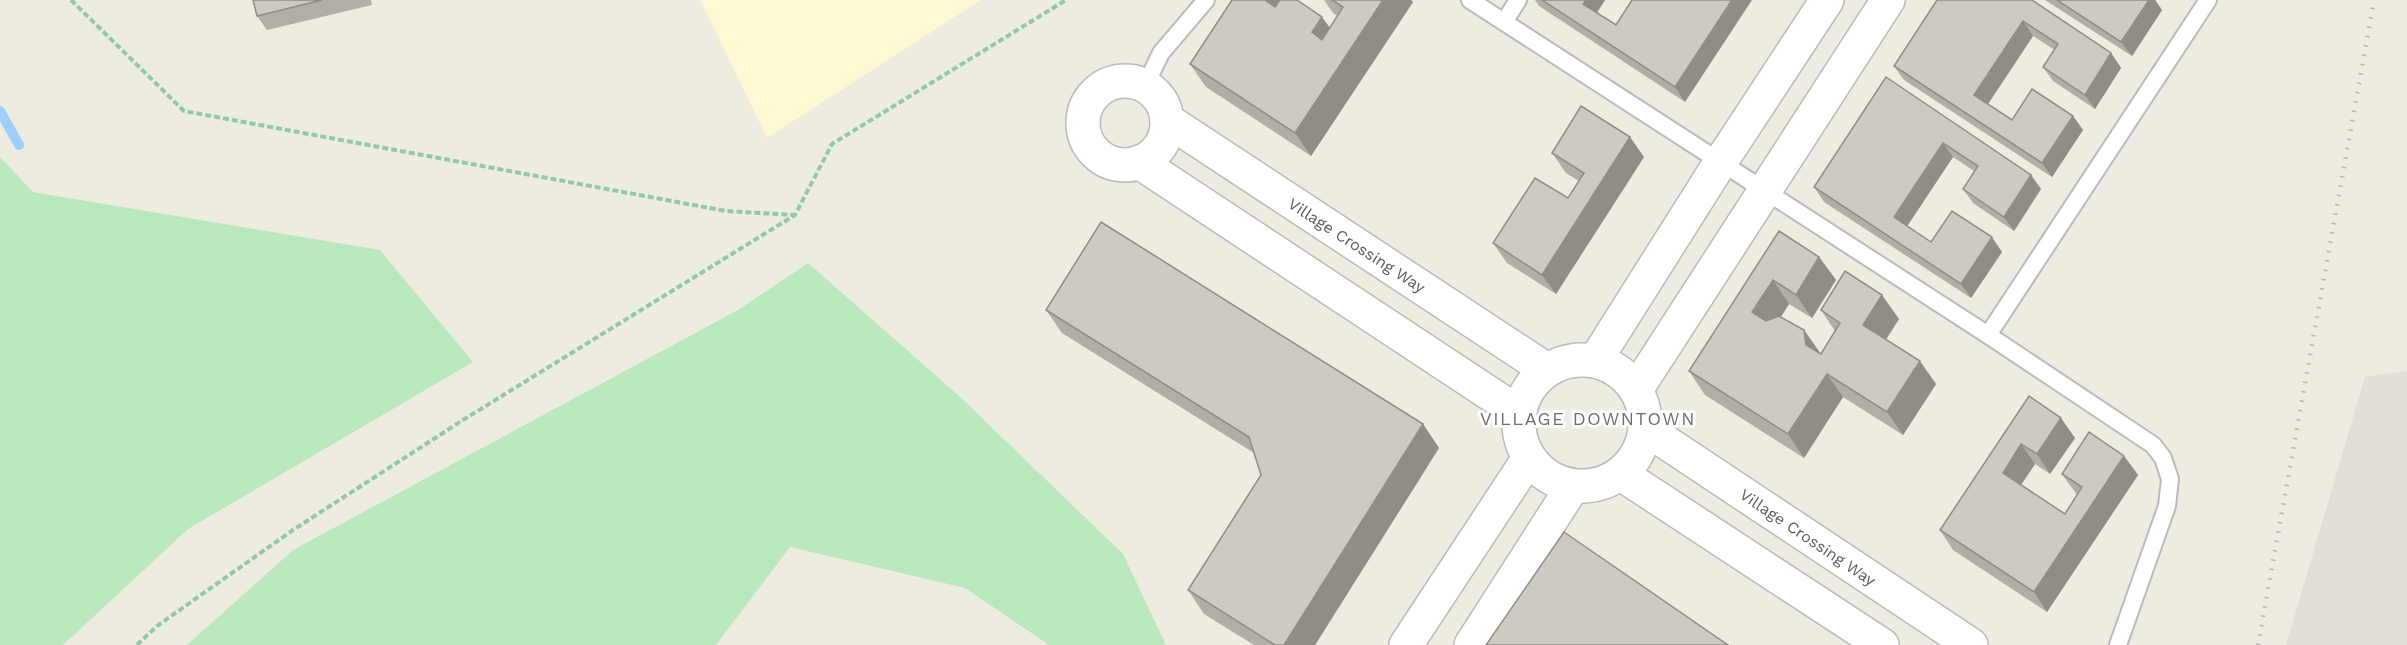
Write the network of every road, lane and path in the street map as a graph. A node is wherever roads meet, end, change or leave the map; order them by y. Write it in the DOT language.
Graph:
graph roads {
  1 [pos="71,0"];
  2 [pos="1066,0"];
  3 [pos="1206,0"];
  4 [pos="1470,0"];
  5 [pos="1518,0"];
  6 [pos="1827,0"];
  7 [pos="1888,0"];
  8 [pos="2208,0"];
  9 [pos="1504,22"];
  10 [pos="1145,86"];
  11 [pos="1167,120"];
  12 [pos="1139,162"];
  13 [pos="1720,163"];
  14 [pos="1764,191"];
  15 [pos="795,215"];
  16 [pos="1988,335"];
  17 [pos="1595,361"];
  18 [pos="1548,370"];
  19 [pos="1636,390"];
  20 [pos="1519,412"];
  21 [pos="1646,429"];
  22 [pos="1529,458"];
  23 [pos="1621,474"];
  24 [pos="1573,486"];
  25 [pos="136,645"];
  26 [pos="1406,645"];
  27 [pos="1471,645"];
  28 [pos="1882,645"];
  29 [pos="1971,645"];
  30 [pos="2118,645"];
  1 -- 15 [label="path"];
  2 -- 15 [label="path"];
  3 -- 10 [label="lane"];
  4 -- 9 [label="lane"];
  5 -- 9 [label="lane"];
  6 -- 13 [label="street"];
  7 -- 14 [label="street"];
  8 -- 16 [label="lane"];
  9 -- 13 [label="lane"];
  10 -- 11 [label="street"];
  10 -- 12 [label="street"];
  11 -- 12 [label="street"];
  11 -- 18 [label="street, Village Crossing Way"];
  12 -- 20 [label="street"];
  13 -- 14 [label="lane"];
  13 -- 17 [label="street"];
  14 -- 16 [label="lane"];
  14 -- 19 [label="street"];
  15 -- 25 [label="path"];
  16 -- 30 [label="lane"];
  17 -- 18 [label="street"];
  17 -- 19 [label="street"];
  18 -- 20 [label="street"];
  19 -- 21 [label="street"];
  20 -- 22 [label="street"];
  21 -- 23 [label="street"];
  21 -- 29 [label="street, Village Crossing Way"];
  22 -- 24 [label="street"];
  22 -- 26 [label="street"];
  23 -- 24 [label="street"];
  23 -- 28 [label="street"];
  24 -- 27 [label="street"];
}
